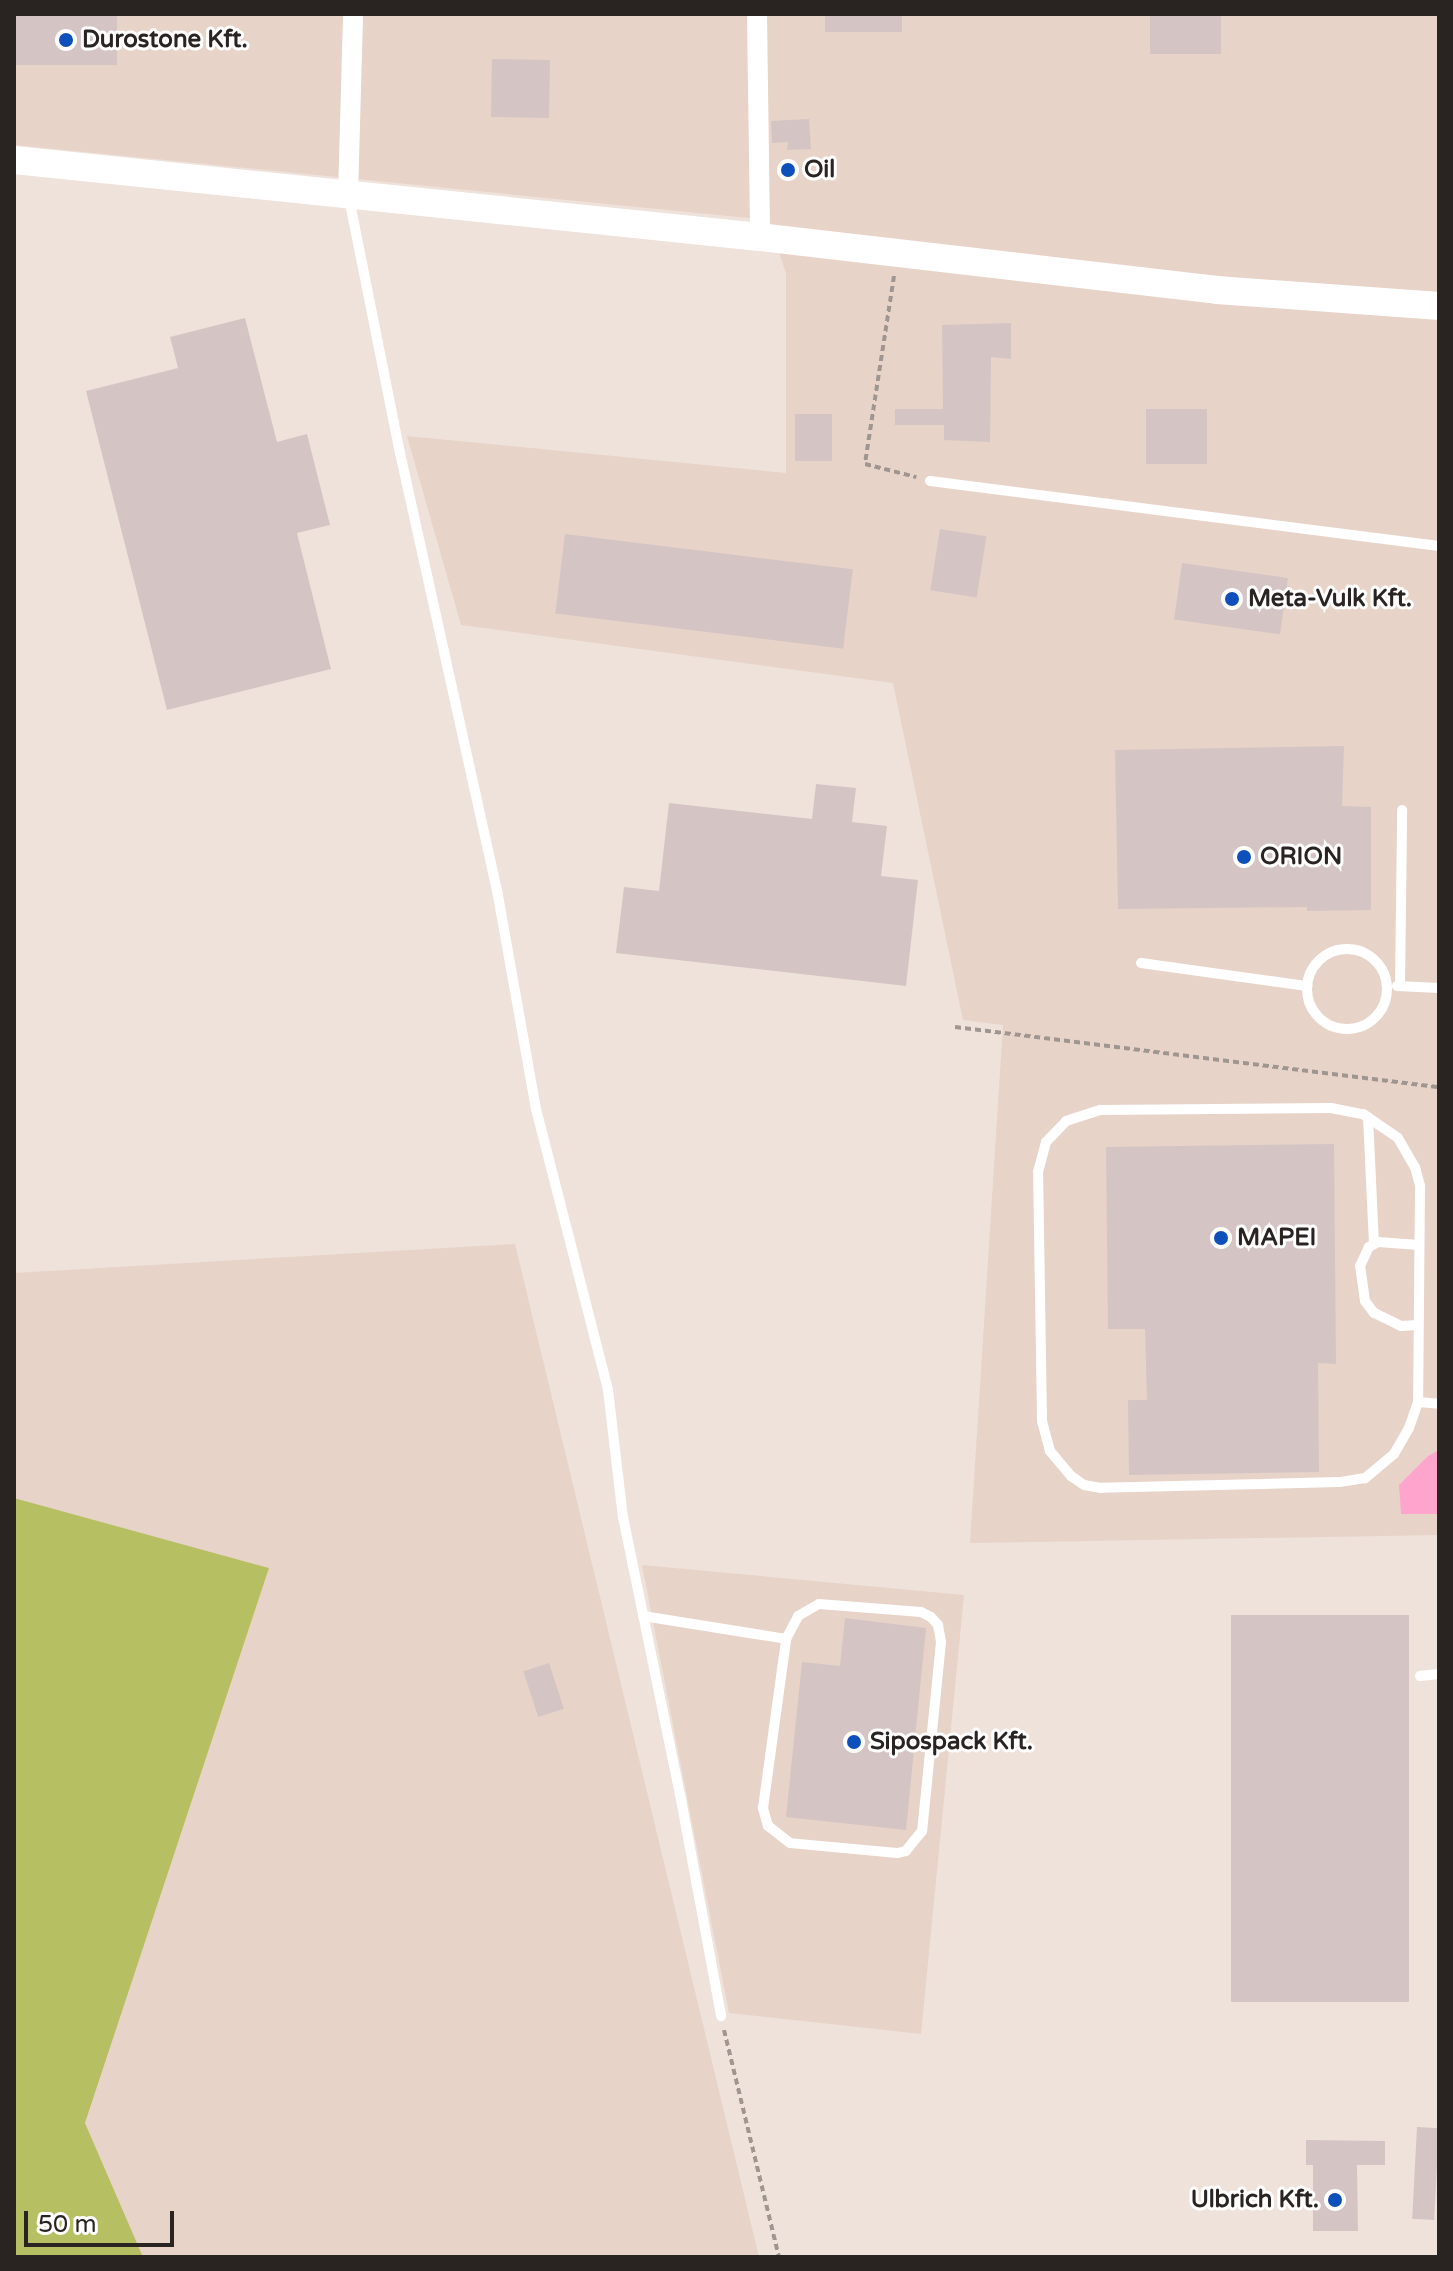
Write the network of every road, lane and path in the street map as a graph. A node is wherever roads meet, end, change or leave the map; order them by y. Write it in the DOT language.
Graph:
graph roads {
  1 [pos="353,14"];
  2 [pos="757,14"];
  3 [pos="14,160"];
  4 [pos="348,196"];
  5 [pos="760,237"];
  6 [pos="895,253"];
  7 [pos="1439,306"];
  8 [pos="930,481"];
  9 [pos="1439,546"];
  10 [pos="1402,810"];
  11 [pos="1141,963"];
  12 [pos="1307,986"];
  13 [pos="1388,986"];
  14 [pos="1400,986"];
  15 [pos="1439,988"];
  16 [pos="955,1027"];
  17 [pos="1439,1087"];
  18 [pos="1368,1117"];
  19 [pos="1374,1244"];
  20 [pos="1419,1245"];
  21 [pos="1418,1325"];
  22 [pos="1418,1402"];
  23 [pos="1439,1404"];
  24 [pos="643,1616"];
  25 [pos="786,1639"];
  26 [pos="1439,1674"];
  27 [pos="1420,1676"];
  28 [pos="721,2016"];
  29 [pos="779,2257"];
  1 -- 4 [label="street"];
  2 -- 5 [label="street"];
  3 -- 4 [label="main road"];
  4 -- 5 [label="main road"];
  4 -- 24 [label="lane"];
  5 -- 6 [label="main road"];
  6 -- 7 [label="main road"];
  6 -- 8 [label="path"];
  8 -- 9 [label="lane"];
  10 -- 14 [label="lane"];
  11 -- 12 [label="lane"];
  12 -- 13 [label="lane"];
  12 -- 13 [label="lane"];
  13 -- 14 [label="lane"];
  14 -- 15 [label="lane"];
  16 -- 17 [label="path"];
  18 -- 19 [label="lane"];
  18 -- 20 [label="lane"];
  18 -- 22 [label="lane"];
  19 -- 20 [label="lane"];
  19 -- 21 [label="lane"];
  20 -- 21 [label="lane"];
  21 -- 22 [label="lane"];
  22 -- 23 [label="lane"];
  24 -- 25 [label="lane"];
  24 -- 28 [label="lane"];
  25 -- 25 [label="lane"];
  26 -- 27 [label="lane"];
  28 -- 29 [label="path"];
}
